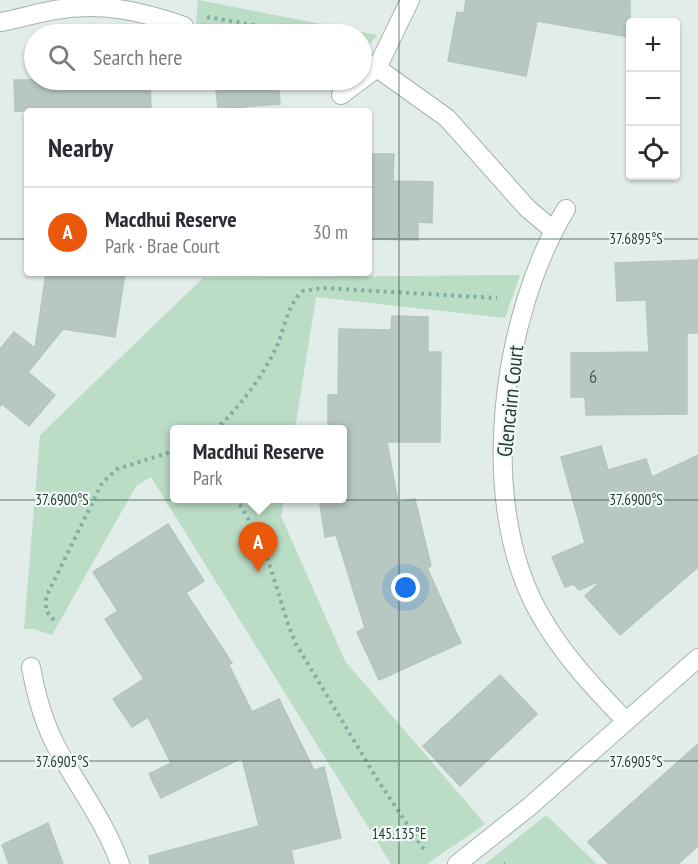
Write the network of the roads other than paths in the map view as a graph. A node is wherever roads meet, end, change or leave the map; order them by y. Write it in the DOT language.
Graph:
graph roads {
  1 [pos="410,0"];
  2 [pos="0,22"];
  3 [pos="178,24"];
  4 [pos="377,68"];
  5 [pos="372,72"];
  6 [pos="348,90"];
  7 [pos="341,95"];
  8 [pos="566,208"];
  9 [pos="554,230"];
  10 [pos="698,658"];
  11 [pos="31,667"];
  12 [pos="626,721"];
  13 [pos="120,864"];
  14 [pos="457,864"];
  1 -- 4 [label="street"];
  2 -- 3 [label="street"];
  4 -- 5 [label="street"];
  4 -- 9 [label="street"];
  6 -- 7 [label="street"];
  8 -- 9 [label="street, Glencairn Court"];
  9 -- 12 [label="street, Glencairn Court"];
  10 -- 12 [label="street"];
  11 -- 13 [label="street"];
  12 -- 14 [label="street"];
}
